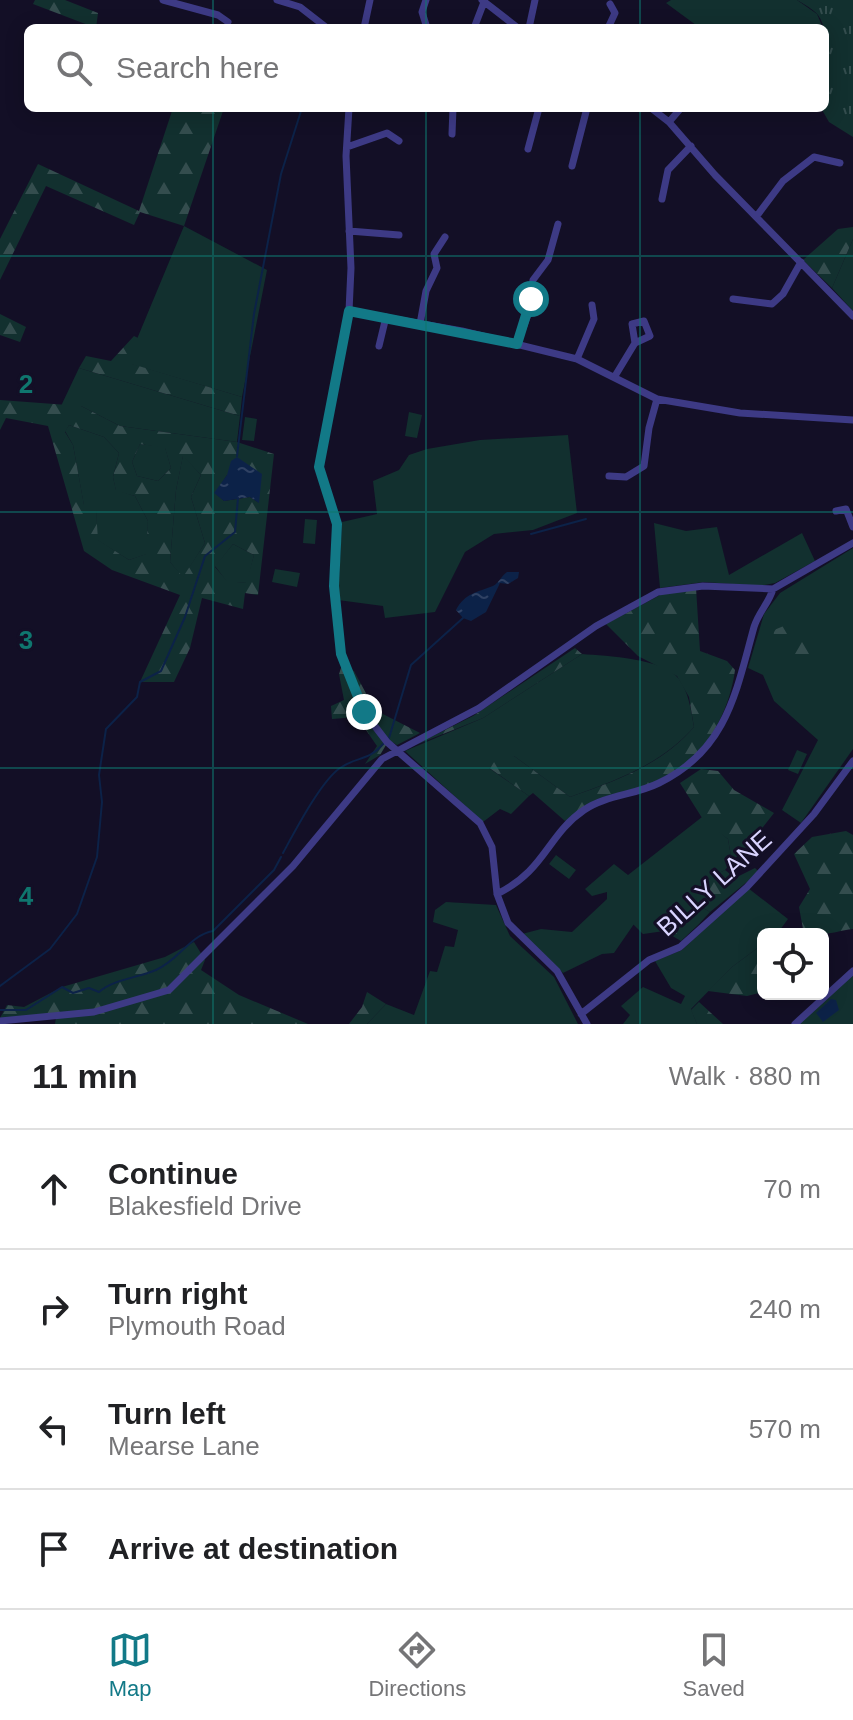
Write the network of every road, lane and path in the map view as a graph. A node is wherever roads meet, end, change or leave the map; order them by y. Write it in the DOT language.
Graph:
graph roads {
  1 [pos="163,0"];
  2 [pos="193,0"];
  3 [pos="277,0"];
  4 [pos="370,0"];
  5 [pos="426,0"];
  6 [pos="535,0"];
  7 [pos="483,1"];
  8 [pos="610,4"];
  9 [pos="191,9"];
  10 [pos="228,22"];
  11 [pos="322,24"];
  12 [pos="365,24"];
  13 [pos="426,24"];
  14 [pos="475,24"];
  15 [pos="513,24"];
  16 [pos="530,24"];
  17 [pos="610,24"];
  18 [pos="349,112"];
  19 [pos="453,112"];
  20 [pos="538,112"];
  21 [pos="586,112"];
  22 [pos="656,112"];
  23 [pos="678,112"];
  24 [pos="669,122"];
  25 [pos="452,134"];
  26 [pos="399,141"];
  27 [pos="691,146"];
  28 [pos="347,147"];
  29 [pos="528,149"];
  30 [pos="836,159"];
  31 [pos="572,166"];
  32 [pos="662,199"];
  33 [pos="756,217"];
  34 [pos="560,228"];
  35 [pos="349,231"];
  36 [pos="399,235"];
  37 [pos="445,237"];
  38 [pos="801,262"];
  39 [pos="733,299"];
  40 [pos="592,305"];
  41 [pos="349,311"];
  42 [pos="853,316"];
  43 [pos="386,317"];
  44 [pos="420,324"];
  45 [pos="635,343"];
  46 [pos="517,344"];
  47 [pos="379,346"];
  48 [pos="577,359"];
  49 [pos="615,376"];
  50 [pos="657,399"];
  51 [pos="853,420"];
  52 [pos="609,476"];
  53 [pos="836,511"];
  54 [pos="853,527"];
  55 [pos="853,543"];
  56 [pos="773,589"];
  57 [pos="387,742"];
  58 [pos="396,751"];
  59 [pos="382,759"];
  60 [pos="853,761"];
  61 [pos="497,894"];
  62 [pos="853,971"];
  63 [pos="581,1014"];
  64 [pos="0,1021"];
  65 [pos="587,1024"];
  66 [pos="795,1024"];
  1 -- 9 [label="street"];
  2 -- 9 [label="street"];
  3 -- 11 [label="street"];
  4 -- 12 [label="street"];
  5 -- 13 [label="street"];
  6 -- 16 [label="street"];
  7 -- 14 [label="street"];
  7 -- 15 [label="street"];
  8 -- 17 [label="street"];
  9 -- 10 [label="street"];
  18 -- 28 [label="street"];
  19 -- 25 [label="street"];
  20 -- 29 [label="street"];
  21 -- 31 [label="street"];
  22 -- 24 [label="street"];
  23 -- 24 [label="street"];
  24 -- 27 [label="street"];
  26 -- 28 [label="street"];
  27 -- 32 [label="street"];
  27 -- 33 [label="street"];
  28 -- 35 [label="street"];
  30 -- 33 [label="street"];
  33 -- 38 [label="street"];
  34 -- 46 [label="street"];
  35 -- 36 [label="street"];
  35 -- 41 [label="street"];
  37 -- 44 [label="street"];
  38 -- 39 [label="street"];
  38 -- 42 [label="street"];
  40 -- 48 [label="street"];
  41 -- 43 [label="street"];
  41 -- 57 [label="street"];
  43 -- 44 [label="street"];
  43 -- 47 [label="street"];
  44 -- 46 [label="street"];
  45 -- 49 [label="street"];
  46 -- 48 [label="street"];
  48 -- 49 [label="street"];
  49 -- 50 [label="street"];
  50 -- 51 [label="street"];
  50 -- 52 [label="street"];
  53 -- 54 [label="street"];
  55 -- 56 [label="street"];
  56 -- 58 [label="street"];
  56 -- 61 [label="street"];
  57 -- 58 [label="street"];
  57 -- 59 [label="street"];
  58 -- 59 [label="street"];
  58 -- 61 [label="street"];
  59 -- 64 [label="street"];
  60 -- 63 [label="street, BILLY LANE"];
  61 -- 63 [label="street"];
  62 -- 66 [label="street"];
  63 -- 65 [label="street"];
}
